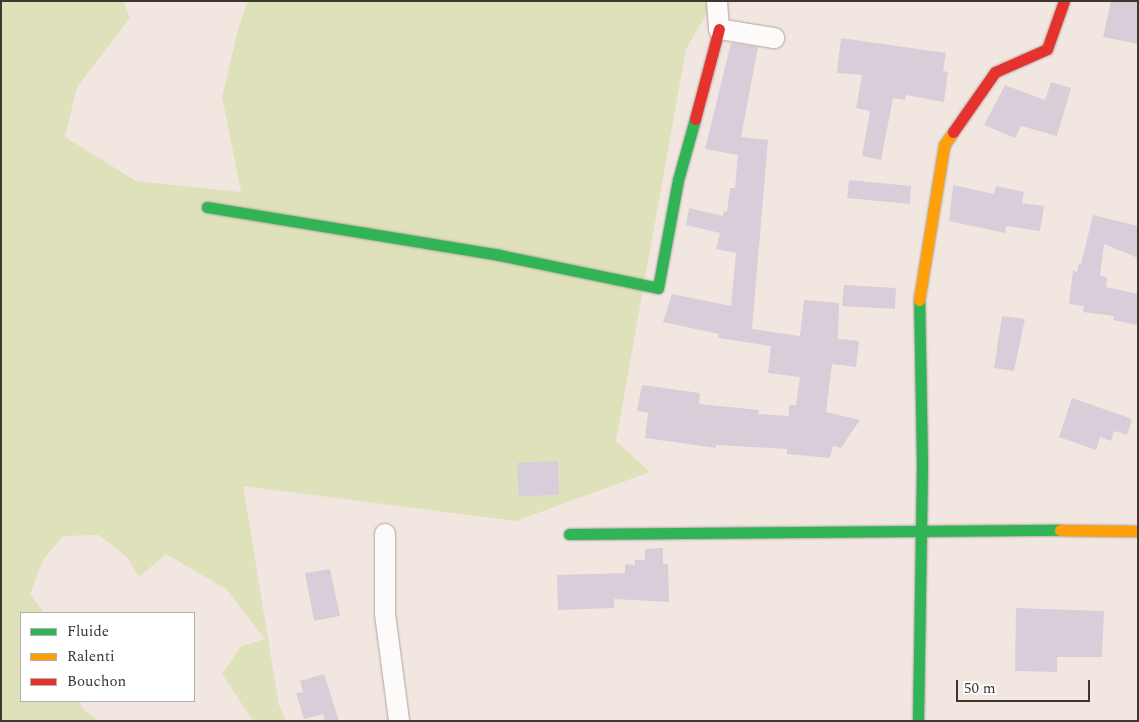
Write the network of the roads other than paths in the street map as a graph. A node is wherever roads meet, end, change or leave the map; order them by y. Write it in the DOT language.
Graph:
graph roads {
  1 [pos="717,1"];
  2 [pos="1064,1"];
  3 [pos="719,29"];
  4 [pos="774,38"];
  5 [pos="207,207"];
  6 [pos="921,529"];
  7 [pos="1138,531"];
  8 [pos="385,534"];
  9 [pos="569,534"];
  10 [pos="399,721"];
  11 [pos="918,721"];
  1 -- 3 [label="street"];
  2 -- 6 [label="street"];
  3 -- 4 [label="street"];
  3 -- 5 [label="street"];
  6 -- 7 [label="street"];
  6 -- 9 [label="street"];
  6 -- 11 [label="street"];
  8 -- 10 [label="street"];
}
